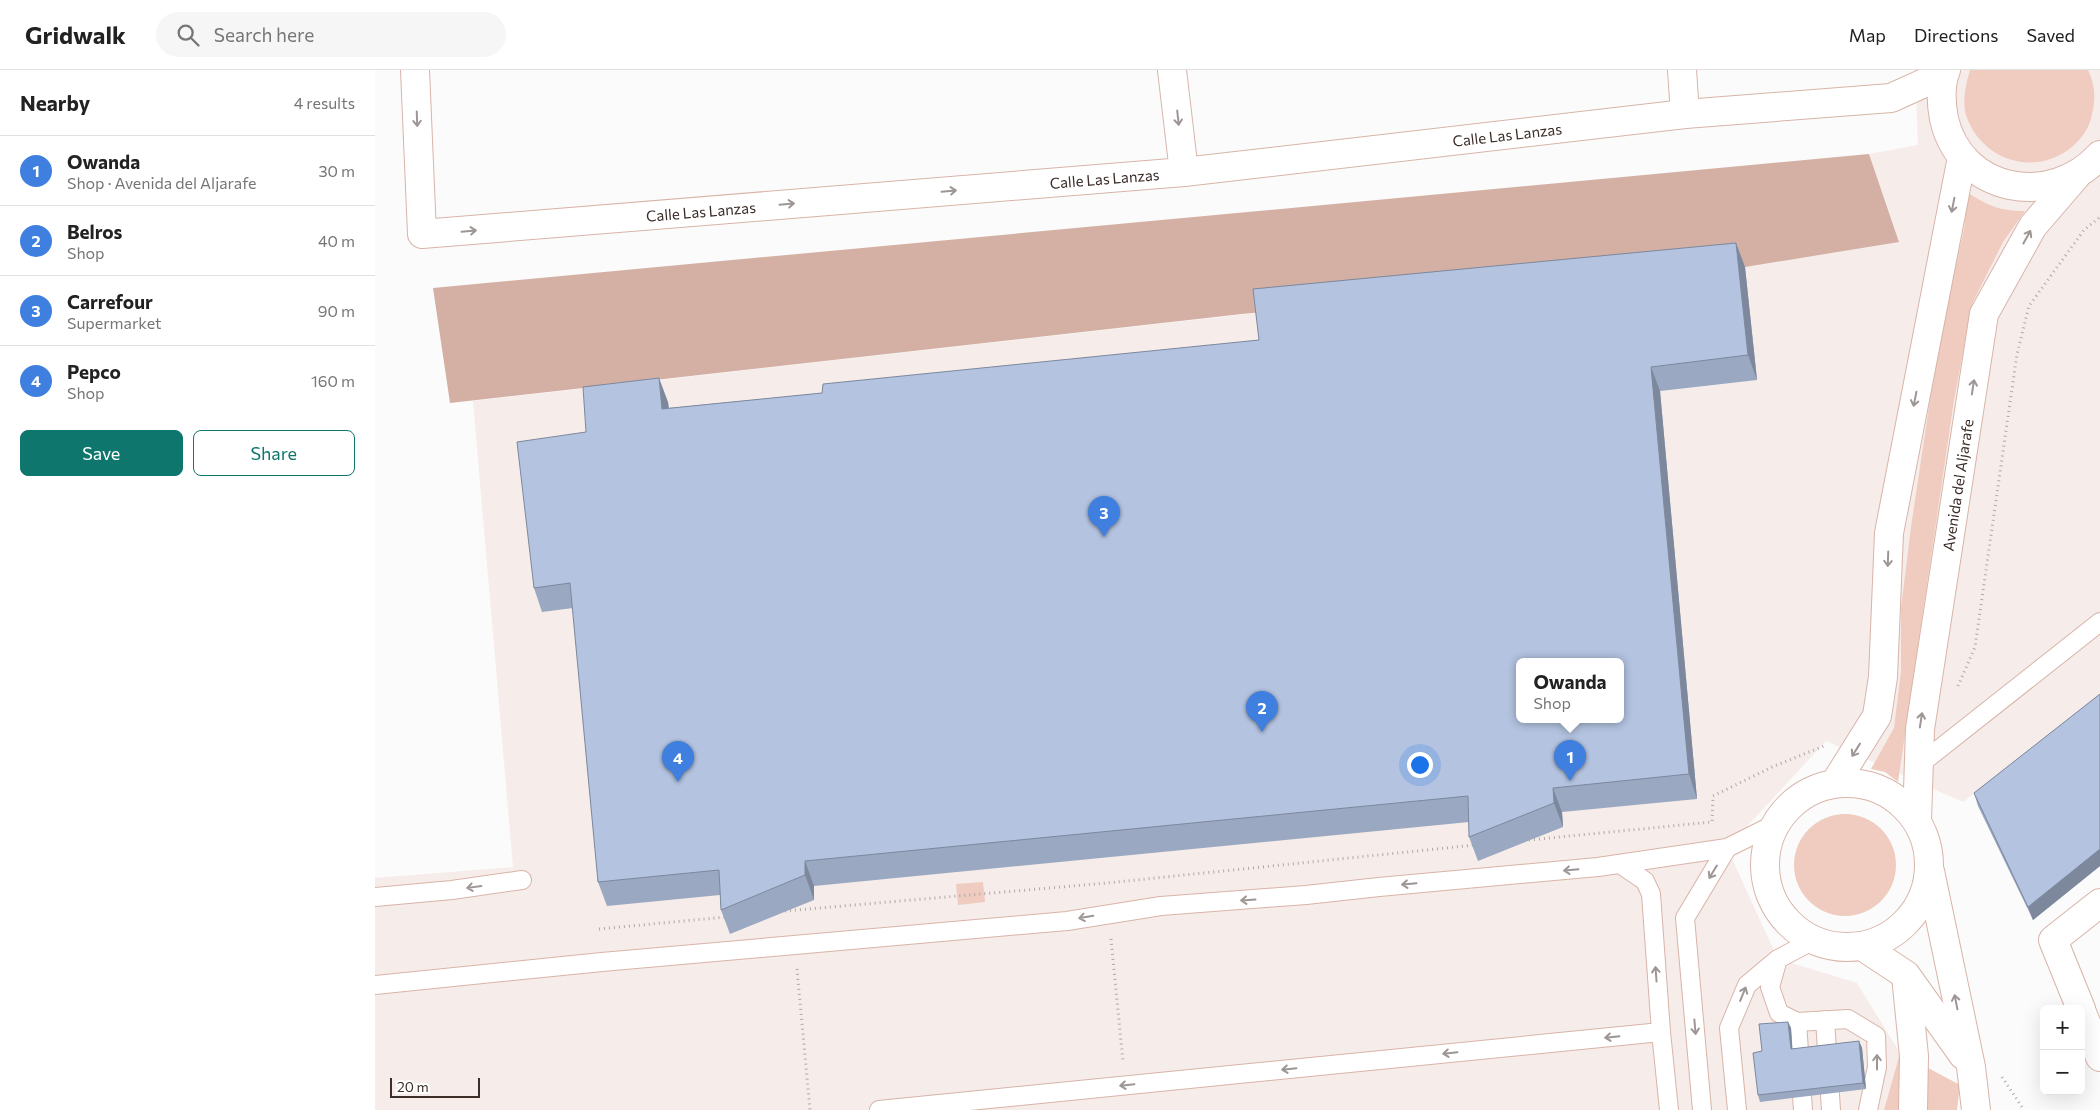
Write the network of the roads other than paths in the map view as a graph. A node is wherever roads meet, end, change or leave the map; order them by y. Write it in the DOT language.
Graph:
graph roads {
  1 [pos="415,70"];
  2 [pos="1172,70"];
  3 [pos="1682,70"];
  4 [pos="1945,72"];
  5 [pos="1685,114"];
  6 [pos="2100,155"];
  7 [pos="1962,157"];
  8 [pos="1183,172"];
  9 [pos="2076,176"];
  10 [pos="2100,622"];
  11 [pos="1919,765"];
  12 [pos="1835,783"];
  13 [pos="1917,821"];
  14 [pos="1777,823"];
  15 [pos="1727,848"];
  16 [pos="1620,864"];
  17 [pos="1930,867"];
  18 [pos="522,880"];
  19 [pos="375,897"];
  20 [pos="2100,904"];
  21 [pos="1814,940"];
  22 [pos="1862,946"];
  23 [pos="1778,959"];
  24 [pos="1906,975"];
  25 [pos="375,985"];
  26 [pos="2079,1005"];
  27 [pos="2085,1019"];
  28 [pos="1825,1020"];
  29 [pos="1797,1022"];
  30 [pos="1661,1032"];
  31 [pos="2100,1056"];
  32 [pos="1971,1067"];
  33 [pos="879,1110"];
  34 [pos="1669,1110"];
  35 [pos="1702,1110"];
  36 [pos="1737,1110"];
  37 [pos="1803,1110"];
  38 [pos="1831,1110"];
  39 [pos="1869,1110"];
  40 [pos="1913,1110"];
  41 [pos="1976,1110"];
  1 -- 8 [label="main road, Calle Las Lanzas, one-way"];
  2 -- 8 [label="main road, one-way"];
  3 -- 5 [label="main road"];
  4 -- 5 [label="main road, Calle Las Lanzas"];
  4 -- 7 [label="main road"];
  5 -- 8 [label="main road, Calle Las Lanzas"];
  6 -- 9 [label="main road"];
  7 -- 9 [label="main road"];
  7 -- 12 [label="main road, one-way"];
  11 -- 9 [label="main road, Avenida del Aljarafe, one-way"];
  10 -- 11 [label="lane"];
  11 -- 13 [label="main road, Avenida del Aljarafe"];
  12 -- 13 [label="main road"];
  12 -- 14 [label="main road"];
  13 -- 17 [label="main road"];
  14 -- 15 [label="lane"];
  14 -- 21 [label="main road"];
  15 -- 16 [label="lane"];
  15 -- 35 [label="lane, one-way"];
  16 -- 25 [label="lane, one-way"];
  30 -- 16 [label="lane, one-way"];
  17 -- 22 [label="main road"];
  32 -- 17 [label="main road, one-way"];
  18 -- 19 [label="lane, one-way"];
  20 -- 26 [label="main road"];
  21 -- 22 [label="main road"];
  21 -- 23 [label="lane"];
  22 -- 24 [label="main road"];
  23 -- 29 [label="lane"];
  36 -- 23 [label="lane, one-way"];
  24 -- 32 [label="main road"];
  24 -- 40 [label="main road"];
  27 -- 31 [label="main road"];
  28 -- 29 [label="lane"];
  28 -- 38 [label="lane"];
  39 -- 28 [label="lane, one-way"];
  29 -- 37 [label="lane"];
  30 -- 33 [label="lane, one-way"];
  30 -- 34 [label="lane"];
  32 -- 41 [label="main road"];
}
